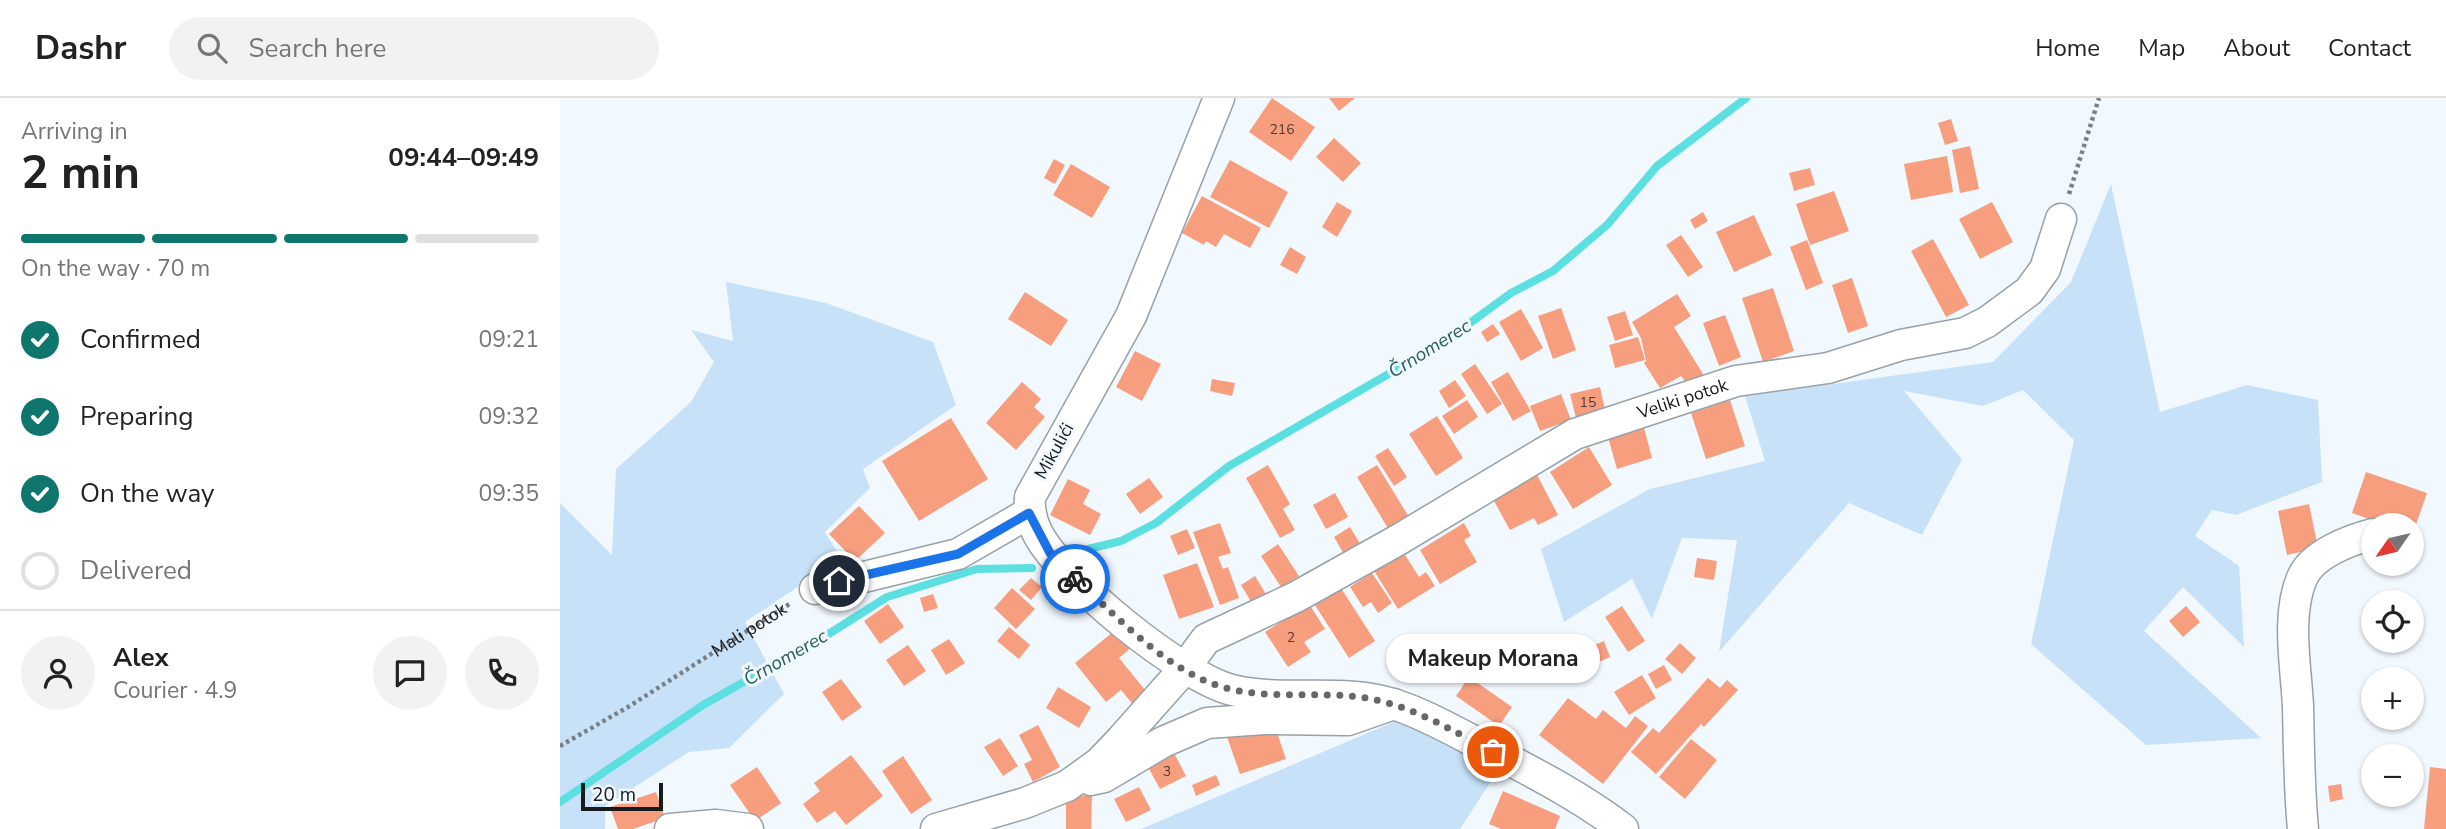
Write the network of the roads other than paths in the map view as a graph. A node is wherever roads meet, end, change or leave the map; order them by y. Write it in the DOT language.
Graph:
graph roads {
  1 [pos="1219,98"];
  2 [pos="2062,219"];
  3 [pos="1029,513"];
  4 [pos="2361,537"];
  5 [pos="816,589"];
  6 [pos="1184,669"];
  7 [pos="1395,704"];
  8 [pos="1067,786"];
  9 [pos="670,829"];
  10 [pos="748,829"];
  11 [pos="936,829"];
  12 [pos="1623,829"];
  13 [pos="2303,829"];
  1 -- 3 [label="street, Mikulići"];
  2 -- 6 [label="street, Veliki potok"];
  3 -- 5 [label="street"];
  3 -- 6 [label="street"];
  4 -- 13 [label="street"];
  6 -- 7 [label="street"];
  6 -- 8 [label="street"];
  7 -- 8 [label="street"];
  7 -- 12 [label="street"];
  8 -- 11 [label="street"];
  9 -- 10 [label="street"];
}
